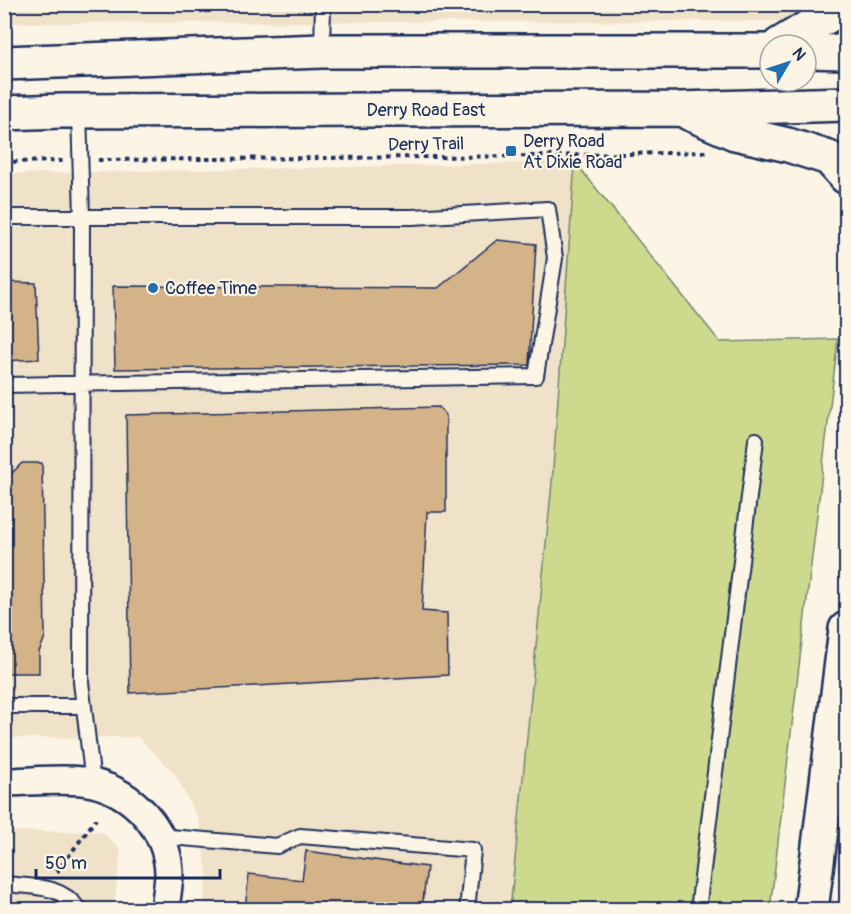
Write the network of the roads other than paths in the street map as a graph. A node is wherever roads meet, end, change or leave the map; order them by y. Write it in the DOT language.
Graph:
graph roads {
  1 [pos="323,4"];
  2 [pos="846,5"];
  3 [pos="799,33"];
  4 [pos="758,49"];
  5 [pos="322,51"];
  6 [pos="818,51"];
  7 [pos="846,52"];
  8 [pos="4,63"];
  9 [pos="846,104"];
  10 [pos="679,109"];
  11 [pos="79,111"];
  12 [pos="4,113"];
  13 [pos="846,177"];
  14 [pos="4,217"];
  15 [pos="82,217"];
  16 [pos="82,383"];
  17 [pos="4,385"];
  18 [pos="756,440"];
  19 [pos="846,629"];
  20 [pos="4,706"];
  21 [pos="84,706"];
  22 [pos="842,712"];
  23 [pos="4,782"];
  24 [pos="93,783"];
  25 [pos="158,836"];
  26 [pos="4,884"];
  27 [pos="79,909"];
  28 [pos="165,909"];
  29 [pos="467,909"];
  30 [pos="698,909"];
  31 [pos="811,909"];
  1 -- 5 [label="lane"];
  2 -- 3 [label="main road"];
  4 -- 5 [label="main road"];
  5 -- 8 [label="main road"];
  6 -- 7 [label="main road"];
  9 -- 10 [label="main road, Derry Road East"];
  10 -- 11 [label="main road, Derry Road East"];
  10 -- 13 [label="main road"];
  11 -- 12 [label="main road, Derry Road East"];
  11 -- 15 [label="lane"];
  14 -- 15 [label="lane"];
  15 -- 16 [label="lane"];
  15 -- 16 [label="lane"];
  16 -- 17 [label="lane"];
  16 -- 21 [label="lane"];
  18 -- 30 [label="lane"];
  19 -- 22 [label="main road"];
  20 -- 21 [label="lane"];
  21 -- 24 [label="lane"];
  22 -- 31 [label="main road"];
  23 -- 24 [label="street"];
  24 -- 25 [label="street"];
  25 -- 28 [label="street"];
  25 -- 29 [label="lane"];
  26 -- 27 [label="lane"];
}
